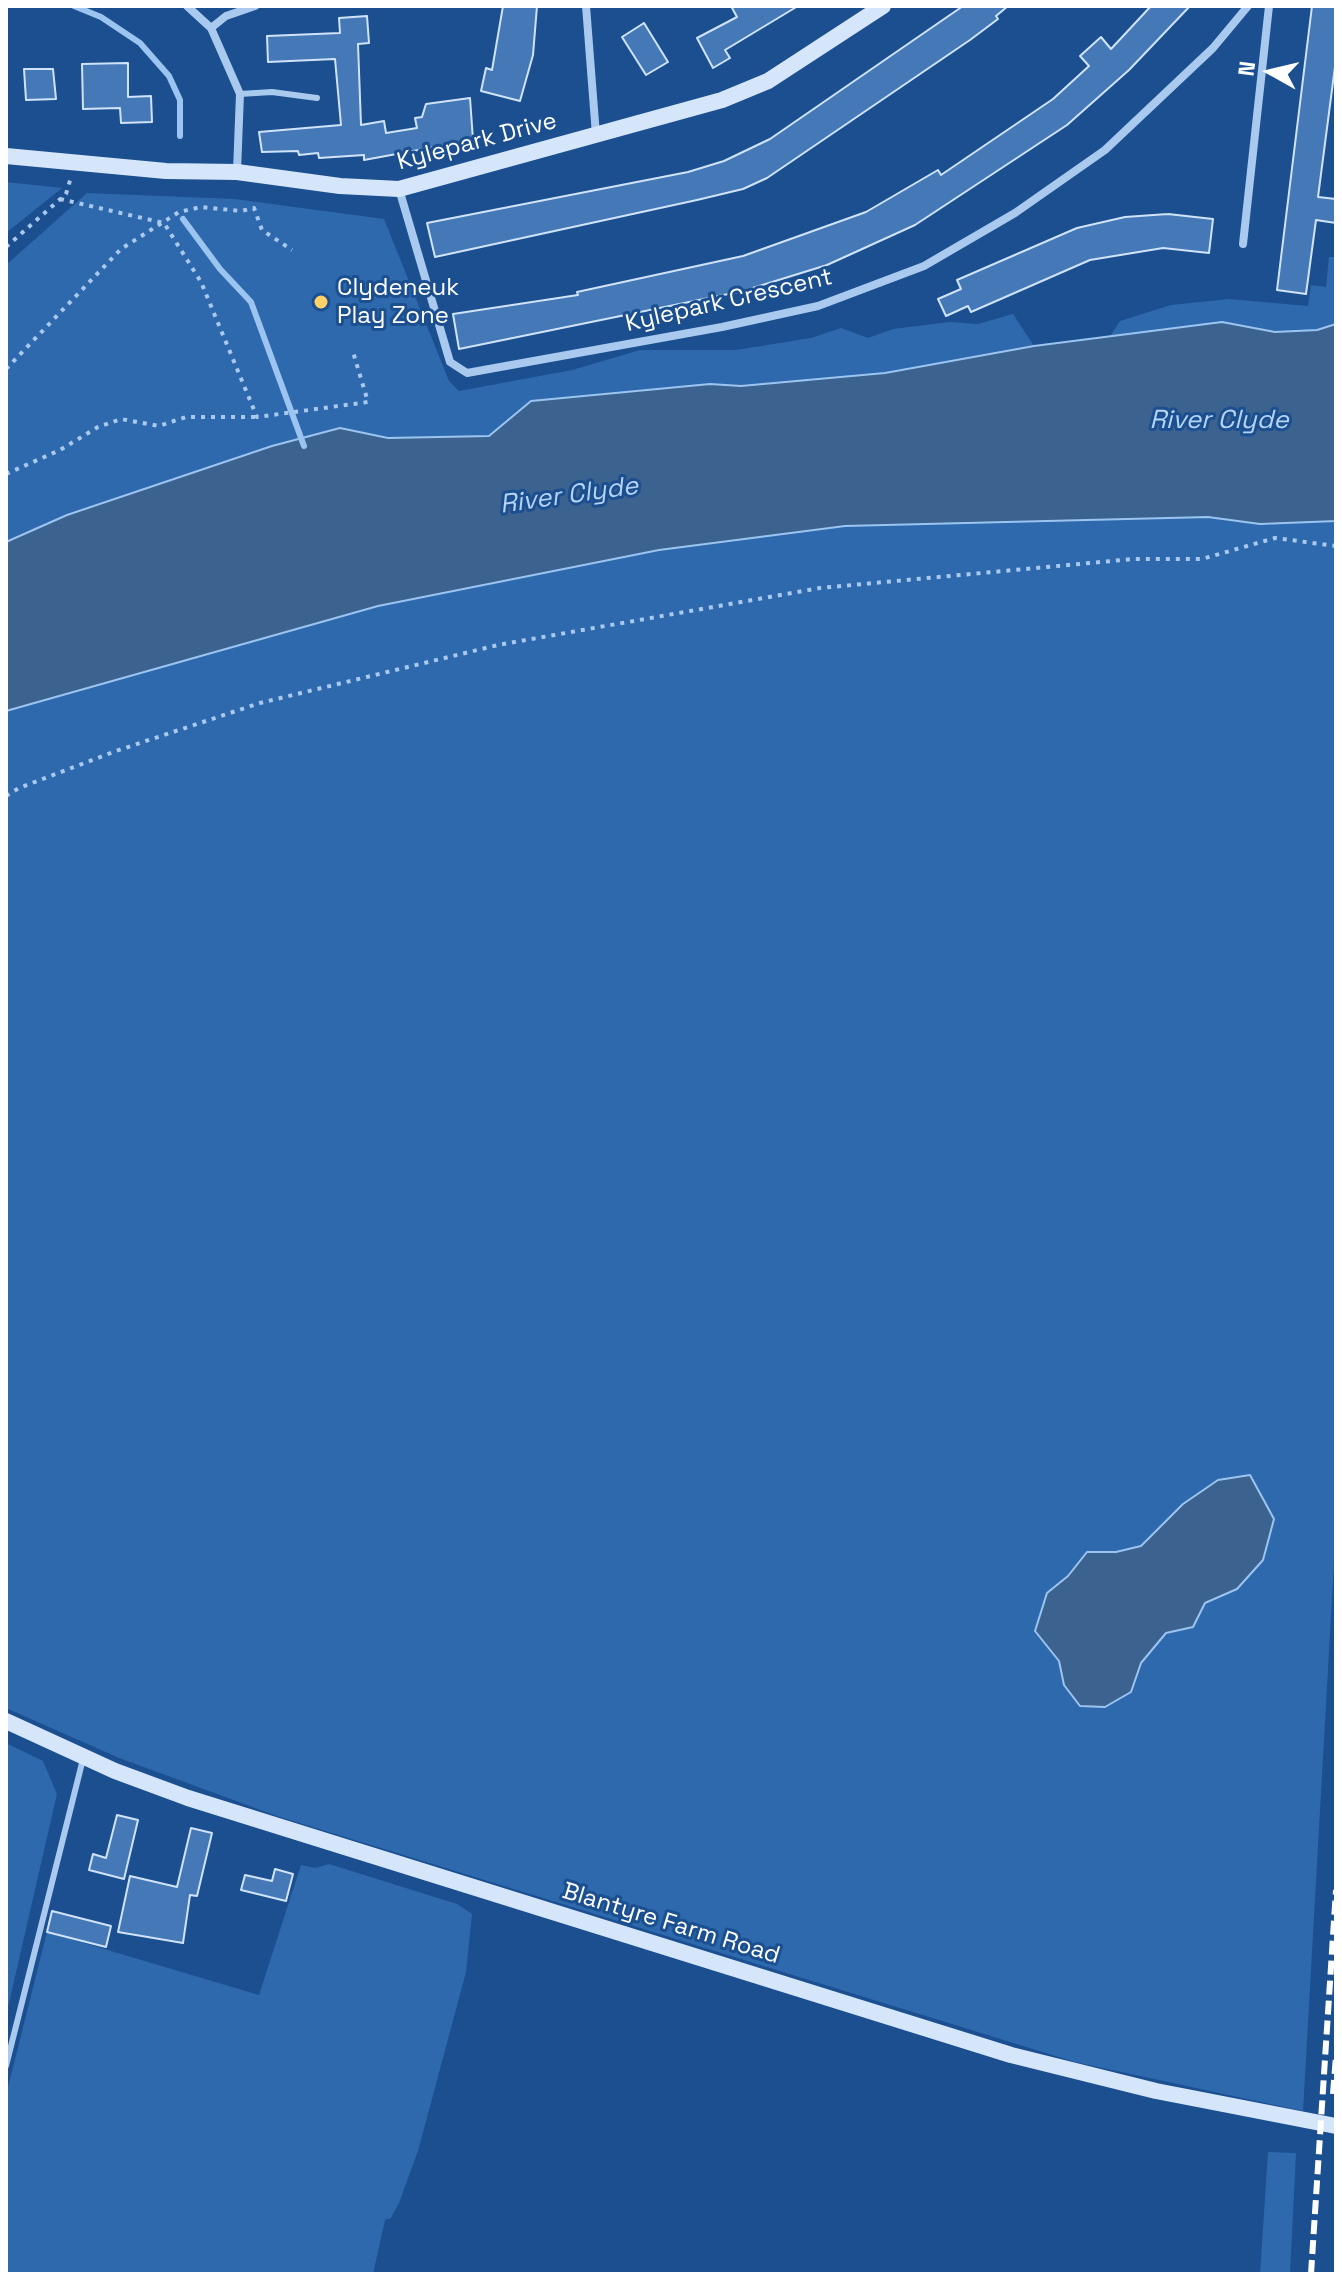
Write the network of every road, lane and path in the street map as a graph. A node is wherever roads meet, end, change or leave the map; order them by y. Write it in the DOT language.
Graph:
graph roads {
  1 [pos="187,6"];
  2 [pos="255,6"];
  3 [pos="586,6"];
  4 [pos="1248,6"];
  5 [pos="1269,6"];
  6 [pos="875,8"];
  7 [pos="211,28"];
  8 [pos="240,94"];
  9 [pos="317,98"];
  10 [pos="596,135"];
  11 [pos="6,156"];
  12 [pos="237,172"];
  13 [pos="399,189"];
  14 [pos="66,194"];
  15 [pos="60,199"];
  16 [pos="164,223"];
  17 [pos="1243,244"];
  18 [pos="6,247"];
  19 [pos="292,250"];
  20 [pos="353,352"];
  21 [pos="6,369"];
  22 [pos="257,417"];
  23 [pos="6,474"];
  24 [pos="1336,546"];
  25 [pos="6,796"];
  26 [pos="6,1721"];
  27 [pos="84,1756"];
  28 [pos="6,2066"];
  29 [pos="1336,2126"];
  1 -- 7 [label="street"];
  2 -- 7 [label="street"];
  3 -- 10 [label="street"];
  4 -- 13 [label="street, Kylepark Crescent"];
  5 -- 17 [label="street"];
  6 -- 10 [label="main road, Kylepark Drive"];
  7 -- 8 [label="street"];
  8 -- 9 [label="lane"];
  8 -- 12 [label="street"];
  10 -- 13 [label="main road, Kylepark Drive"];
  11 -- 12 [label="main road, Kylepark Drive"];
  12 -- 13 [label="main road, Kylepark Drive"];
  14 -- 15 [label="path"];
  15 -- 16 [label="path"];
  15 -- 18 [label="path"];
  16 -- 19 [label="path"];
  16 -- 21 [label="path"];
  16 -- 22 [label="path"];
  20 -- 22 [label="path"];
  22 -- 23 [label="path"];
  24 -- 25 [label="path"];
  26 -- 27 [label="main road, Blantyre Farm Road"];
  27 -- 28 [label="lane"];
  27 -- 29 [label="main road, Blantyre Farm Road"];
}
